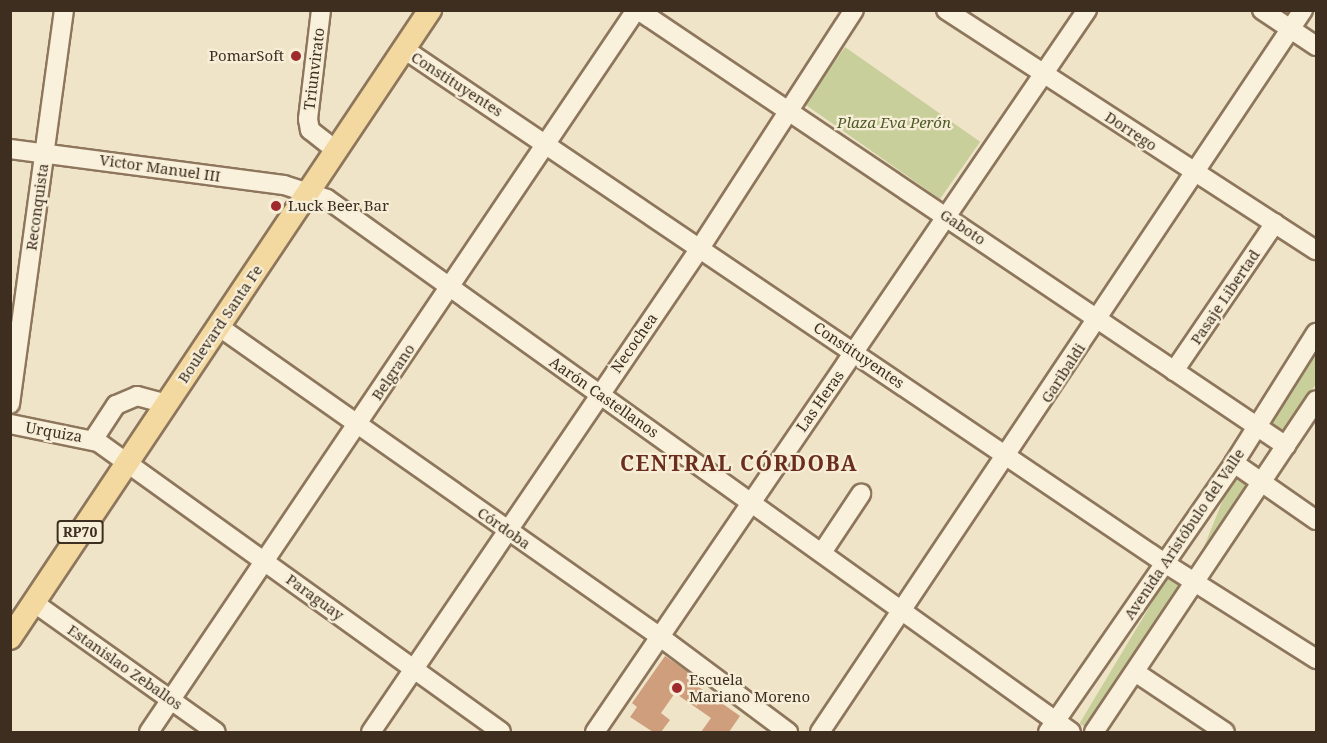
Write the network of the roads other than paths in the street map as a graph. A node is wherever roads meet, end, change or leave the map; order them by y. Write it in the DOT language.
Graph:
graph roads {
  1 [pos="64,10"];
  2 [pos="321,10"];
  3 [pos="430,10"];
  4 [pos="637,10"];
  5 [pos="854,10"];
  6 [pos="946,10"];
  7 [pos="1087,10"];
  8 [pos="1262,10"];
  9 [pos="1303,10"];
  10 [pos="1290,29"];
  11 [pos="1317,46"];
  12 [pos="404,49"];
  13 [pos="1045,75"];
  14 [pos="788,110"];
  15 [pos="546,142"];
  16 [pos="10,149"];
  17 [pos="336,150"];
  18 [pos="44,153"];
  19 [pos="1195,172"];
  20 [pos="309,191"];
  21 [pos="948,216"];
  22 [pos="1275,223"];
  23 [pos="700,248"];
  24 [pos="1317,250"];
  25 [pos="449,289"];
  26 [pos="1098,320"];
  27 [pos="218,326"];
  28 [pos="1317,333"];
  29 [pos="854,351"];
  30 [pos="1174,371"];
  31 [pos="599,393"];
  32 [pos="1317,401"];
  33 [pos="10,404"];
  34 [pos="167,404"];
  35 [pos="10,424"];
  36 [pos="357,426"];
  37 [pos="1257,426"];
  38 [pos="93,440"];
  39 [pos="1286,446"];
  40 [pos="1008,456"];
  41 [pos="127,462"];
  42 [pos="1234,464"];
  43 [pos="1262,483"];
  44 [pos="861,494"];
  45 [pos="751,500"];
  46 [pos="1317,520"];
  47 [pos="507,529"];
  48 [pos="823,551"];
  49 [pos="266,561"];
  50 [pos="1166,564"];
  51 [pos="1196,580"];
  52 [pos="33,602"];
  53 [pos="903,609"];
  54 [pos="659,636"];
  55 [pos="10,638"];
  56 [pos="1317,658"];
  57 [pos="414,670"];
  58 [pos="1135,672"];
  59 [pos="171,699"];
  60 [pos="1052,726"];
  61 [pos="149,732"];
  62 [pos="216,732"];
  63 [pos="371,732"];
  64 [pos="501,732"];
  65 [pos="595,732"];
  66 [pos="788,732"];
  67 [pos="820,732"];
  68 [pos="1071,732"];
  69 [pos="1094,732"];
  70 [pos="1225,732"];
  1 -- 18 [label="street, Reconquista"];
  2 -- 17 [label="street, Triunvirato"];
  3 -- 12 [label="main road, Boulevard Santa Fe / RP70"];
  4 -- 14 [label="street, Gaboto"];
  4 -- 15 [label="street, Belgrano"];
  5 -- 14 [label="street, Necochea"];
  6 -- 13 [label="street, Dorrego"];
  7 -- 13 [label="street, Las Heras"];
  8 -- 10 [label="street"];
  9 -- 10 [label="street, Garibaldi"];
  10 -- 11 [label="street"];
  10 -- 19 [label="street, Garibaldi"];
  12 -- 15 [label="street, Constituyentes"];
  12 -- 17 [label="main road, Boulevard Santa Fe / RP70"];
  13 -- 19 [label="street, Dorrego"];
  13 -- 21 [label="street, Las Heras"];
  14 -- 21 [label="street, Gaboto"];
  14 -- 23 [label="street, Necochea"];
  15 -- 23 [label="street, Constituyentes"];
  15 -- 25 [label="street, Belgrano"];
  16 -- 18 [label="street, Victor Manuel III"];
  17 -- 20 [label="main road, Boulevard Santa Fe / RP70"];
  18 -- 20 [label="street, Victor Manuel III"];
  18 -- 33 [label="street, Reconquista"];
  19 -- 22 [label="street, Dorrego"];
  19 -- 26 [label="street, Garibaldi"];
  20 -- 25 [label="street, Aarón Castellanos"];
  20 -- 27 [label="main road, Boulevard Santa Fe / RP70"];
  21 -- 26 [label="street, Gaboto"];
  21 -- 29 [label="street, Las Heras"];
  22 -- 24 [label="street, Dorrego"];
  22 -- 30 [label="street, Pasaje Libertad"];
  23 -- 29 [label="street, Constituyentes"];
  23 -- 31 [label="street, Necochea"];
  25 -- 31 [label="street, Aarón Castellanos"];
  25 -- 36 [label="street, Belgrano"];
  26 -- 30 [label="street, Gaboto"];
  26 -- 40 [label="street, Garibaldi"];
  27 -- 34 [label="main road, Boulevard Santa Fe / RP70"];
  27 -- 36 [label="street, Córdoba"];
  28 -- 37 [label="street, Avenida Aristóbulo del Valle"];
  29 -- 40 [label="street, Constituyentes"];
  29 -- 45 [label="street, Las Heras"];
  30 -- 37 [label="street, Gaboto"];
  31 -- 45 [label="street, Aarón Castellanos"];
  31 -- 47 [label="street, Necochea"];
  32 -- 39 [label="street"];
  34 -- 38 [label="street"];
  34 -- 41 [label="main road, Boulevard Santa Fe / RP70"];
  35 -- 38 [label="street, Urquiza"];
  36 -- 47 [label="street, Córdoba"];
  36 -- 49 [label="street, Belgrano"];
  37 -- 39 [label="street, Gaboto"];
  37 -- 42 [label="street, Avenida Aristóbulo del Valle"];
  38 -- 41 [label="street, Urquiza"];
  39 -- 43 [label="street"];
  40 -- 50 [label="street, Constituyentes"];
  40 -- 53 [label="street, Garibaldi"];
  41 -- 49 [label="street, Paraguay"];
  41 -- 52 [label="main road, Boulevard Santa Fe / RP70"];
  42 -- 43 [label="street"];
  42 -- 50 [label="street, Avenida Aristóbulo del Valle"];
  43 -- 46 [label="street"];
  43 -- 51 [label="street"];
  44 -- 48 [label="street"];
  45 -- 48 [label="street, Aarón Castellanos"];
  45 -- 54 [label="street, Las Heras"];
  47 -- 54 [label="street, Córdoba"];
  47 -- 57 [label="street, Necochea"];
  48 -- 53 [label="street, Aarón Castellanos"];
  49 -- 57 [label="street, Paraguay"];
  49 -- 59 [label="street, Belgrano"];
  50 -- 51 [label="street, Constituyentes"];
  50 -- 60 [label="street, Avenida Aristóbulo del Valle"];
  51 -- 56 [label="street, Constituyentes"];
  51 -- 58 [label="street"];
  52 -- 55 [label="main road, Boulevard Santa Fe / RP70"];
  52 -- 59 [label="street, Estanislao Zeballos"];
  53 -- 60 [label="street, Aarón Castellanos"];
  53 -- 67 [label="street, Garibaldi"];
  54 -- 65 [label="street, Las Heras"];
  54 -- 66 [label="street, Córdoba"];
  57 -- 63 [label="street, Necochea"];
  57 -- 64 [label="street, Paraguay"];
  58 -- 69 [label="street"];
  58 -- 70 [label="street"];
  59 -- 61 [label="street, Belgrano"];
  59 -- 62 [label="street, Estanislao Zeballos"];
  60 -- 68 [label="street, Aarón Castellanos"];
}
